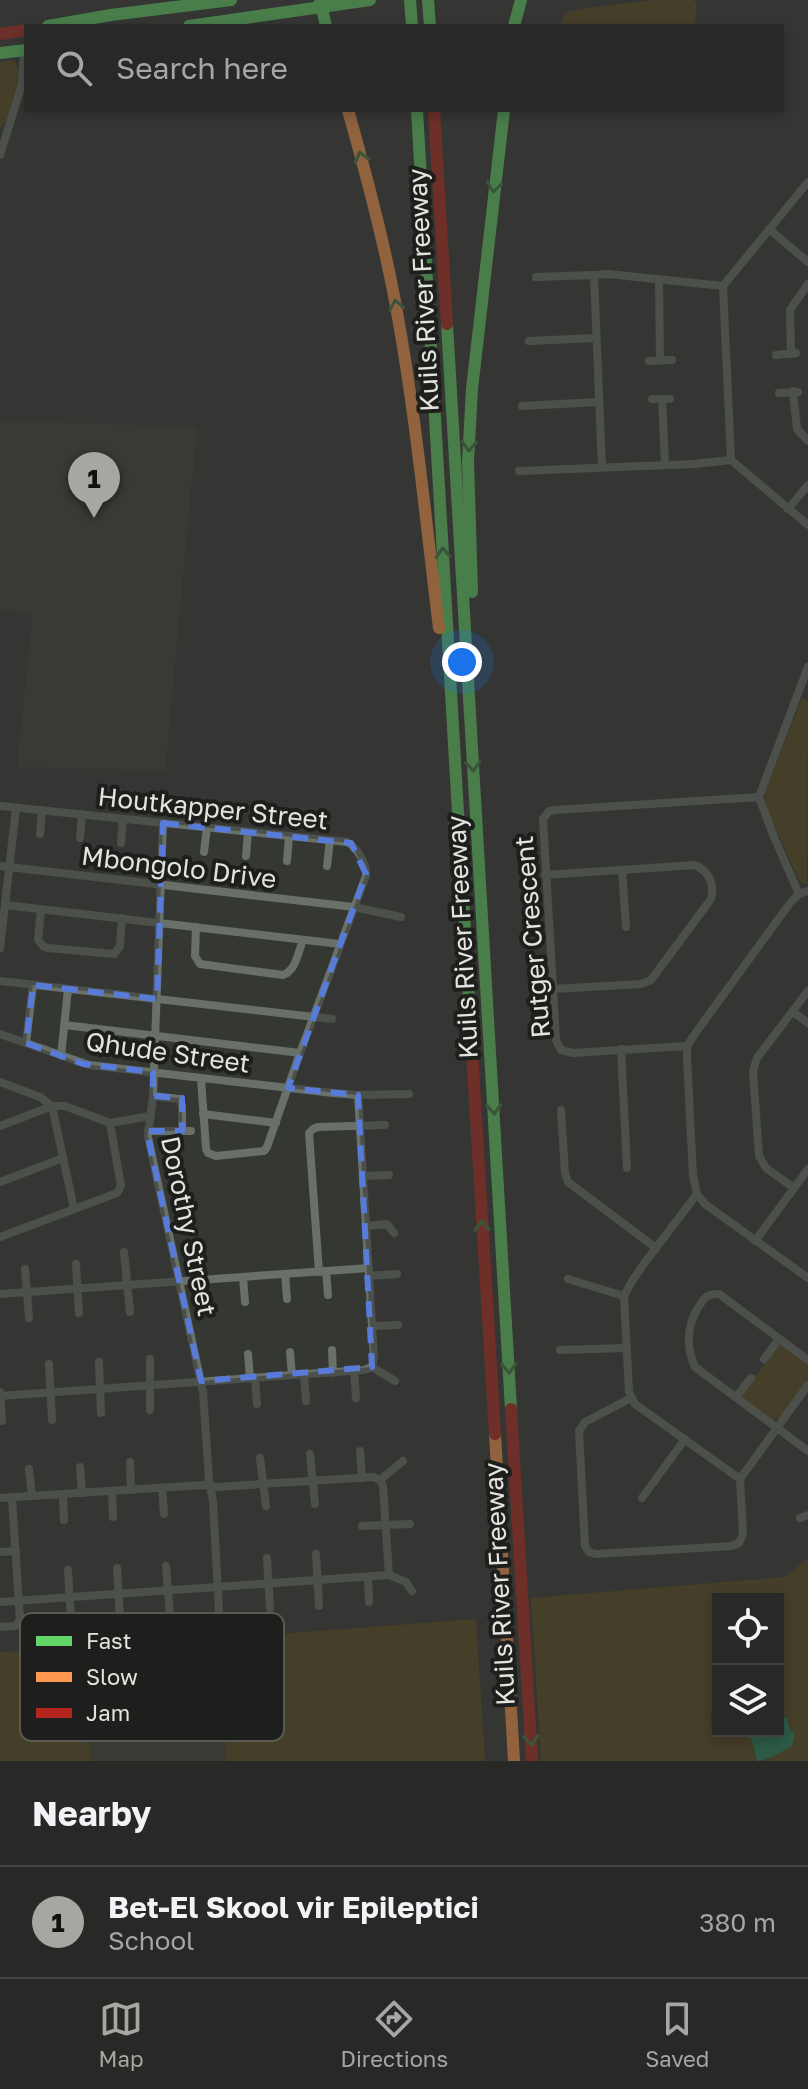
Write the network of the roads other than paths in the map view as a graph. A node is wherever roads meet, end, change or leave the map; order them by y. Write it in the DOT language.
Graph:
graph roads {
  1 [pos="231,0"];
  2 [pos="370,0"];
  3 [pos="410,0"];
  4 [pos="428,0"];
  5 [pos="514,0"];
  6 [pos="521,0"];
  7 [pos="321,4"];
  8 [pos="430,23"];
  9 [pos="59,24"];
  10 [pos="201,24"];
  11 [pos="326,24"];
  12 [pos="412,24"];
  13 [pos="513,24"];
  14 [pos="514,24"];
  15 [pos="24,30"];
  16 [pos="0,34"];
  17 [pos="24,50"];
  18 [pos="0,53"];
  19 [pos="24,61"];
  20 [pos="349,112"];
  21 [pos="417,112"];
  22 [pos="434,112"];
  23 [pos="504,112"];
  24 [pos="0,155"];
  25 [pos="808,182"];
  26 [pos="769,229"];
  27 [pos="808,262"];
  28 [pos="594,275"];
  29 [pos="536,277"];
  30 [pos="659,281"];
  31 [pos="808,284"];
  32 [pos="723,286"];
  33 [pos="596,338"];
  34 [pos="529,341"];
  35 [pos="776,355"];
  36 [pos="660,360"];
  37 [pos="672,360"];
  38 [pos="649,361"];
  39 [pos="779,393"];
  40 [pos="652,399"];
  41 [pos="598,402"];
  42 [pos="522,406"];
  43 [pos="808,441"];
  44 [pos="731,460"];
  45 [pos="665,464"];
  46 [pos="602,467"];
  47 [pos="519,471"];
  48 [pos="808,485"];
  49 [pos="788,509"];
  50 [pos="808,525"];
  51 [pos="808,667"];
  52 [pos="451,687"];
  53 [pos="469,688"];
  54 [pos="759,797"];
  55 [pos="0,806"];
  56 [pos="16,808"];
  57 [pos="42,810"];
  58 [pos="82,814"];
  59 [pos="123,819"];
  60 [pos="163,823"];
  61 [pos="207,827"];
  62 [pos="248,832"];
  63 [pos="40,834"];
  64 [pos="289,836"];
  65 [pos="80,838"];
  66 [pos="330,840"];
  67 [pos="121,843"];
  68 [pos="204,852"];
  69 [pos="246,856"];
  70 [pos="287,861"];
  71 [pos="327,866"];
  72 [pos="5,867"];
  73 [pos="622,870"];
  74 [pos="545,875"];
  75 [pos="160,885"];
  76 [pos="804,892"];
  77 [pos="5,905"];
  78 [pos="354,907"];
  79 [pos="41,909"];
  80 [pos="401,917"];
  81 [pos="122,918"];
  82 [pos="159,923"];
  83 [pos="196,927"];
  84 [pos="626,927"];
  85 [pos="0,940"];
  86 [pos="303,940"];
  87 [pos="340,944"];
  88 [pos="0,948"];
  89 [pos="0,981"];
  90 [pos="33,985"];
  91 [pos="68,989"];
  92 [pos="553,989"];
  93 [pos="808,991"];
  94 [pos="157,999"];
  95 [pos="793,1012"];
  96 [pos="313,1017"];
  97 [pos="332,1019"];
  98 [pos="808,1023"];
  99 [pos="65,1025"];
  100 [pos="0,1034"];
  101 [pos="155,1035"];
  102 [pos="26,1043"];
  103 [pos="687,1046"];
  104 [pos="621,1049"];
  105 [pos="300,1053"];
  106 [pos="61,1056"];
  107 [pos="153,1072"];
  108 [pos="201,1078"];
  109 [pos="0,1082"];
  110 [pos="288,1088"];
  111 [pos="409,1094"];
  112 [pos="358,1095"];
  113 [pos="153,1096"];
  114 [pos="52,1106"];
  115 [pos="561,1110"];
  116 [pos="203,1114"];
  117 [pos="150,1116"];
  118 [pos="110,1123"];
  119 [pos="276,1123"];
  120 [pos="385,1125"];
  121 [pos="0,1126"];
  122 [pos="360,1126"];
  123 [pos="148,1131"];
  124 [pos="63,1158"];
  125 [pos="627,1168"];
  126 [pos="808,1169"];
  127 [pos="389,1175"];
  128 [pos="363,1176"];
  129 [pos="0,1182"];
  130 [pos="794,1188"];
  131 [pos="697,1194"];
  132 [pos="74,1209"];
  133 [pos="366,1226"];
  134 [pos="394,1233"];
  135 [pos="0,1237"];
  136 [pos="755,1241"];
  137 [pos="656,1248"];
  138 [pos="124,1252"];
  139 [pos="76,1264"];
  140 [pos="25,1269"];
  141 [pos="323,1271"];
  142 [pos="369,1272"];
  143 [pos="285,1274"];
  144 [pos="397,1274"];
  145 [pos="243,1277"];
  146 [pos="808,1278"];
  147 [pos="568,1279"];
  148 [pos="179,1281"];
  149 [pos="127,1285"];
  150 [pos="77,1288"];
  151 [pos="27,1292"];
  152 [pos="0,1294"];
  153 [pos="328,1295"];
  154 [pos="624,1296"];
  155 [pos="287,1299"];
  156 [pos="245,1302"];
  157 [pos="130,1312"];
  158 [pos="79,1313"];
  159 [pos="29,1318"];
  160 [pos="398,1325"];
  161 [pos="373,1326"];
  162 [pos="779,1339"];
  163 [pos="626,1348"];
  164 [pos="332,1350"];
  165 [pos="560,1350"];
  166 [pos="290,1352"];
  167 [pos="248,1354"];
  168 [pos="150,1359"];
  169 [pos="764,1359"];
  170 [pos="808,1360"];
  171 [pos="99,1362"];
  172 [pos="49,1364"];
  173 [pos="372,1367"];
  174 [pos="354,1371"];
  175 [pos="333,1373"];
  176 [pos="304,1374"];
  177 [pos="292,1375"];
  178 [pos="253,1378"];
  179 [pos="751,1378"];
  180 [pos="201,1381"];
  181 [pos="395,1381"];
  182 [pos="150,1385"];
  183 [pos="808,1385"];
  184 [pos="100,1388"];
  185 [pos="51,1392"];
  186 [pos="0,1394"];
  187 [pos="736,1397"];
  188 [pos="356,1398"];
  189 [pos="631,1398"];
  190 [pos="306,1401"];
  191 [pos="257,1404"];
  192 [pos="150,1410"];
  193 [pos="101,1413"];
  194 [pos="52,1420"];
  195 [pos="2,1421"];
  196 [pos="776,1427"];
  197 [pos="685,1439"];
  198 [pos="360,1451"];
  199 [pos="808,1451"];
  200 [pos="310,1454"];
  201 [pos="260,1458"];
  202 [pos="403,1461"];
  203 [pos="130,1462"];
  204 [pos="80,1467"];
  205 [pos="29,1469"];
  206 [pos="362,1478"];
  207 [pos="740,1479"];
  208 [pos="380,1480"];
  209 [pos="312,1481"];
  210 [pos="263,1484"];
  211 [pos="210,1486"];
  212 [pos="162,1488"];
  213 [pos="131,1490"];
  214 [pos="112,1491"];
  215 [pos="82,1493"];
  216 [pos="63,1494"];
  217 [pos="32,1496"];
  218 [pos="0,1498"];
  219 [pos="12,1498"];
  220 [pos="642,1498"];
  221 [pos="315,1504"];
  222 [pos="266,1506"];
  223 [pos="164,1514"];
  224 [pos="113,1517"];
  225 [pos="64,1520"];
  226 [pos="410,1524"];
  227 [pos="385,1525"];
  228 [pos="362,1526"];
  229 [pos="16,1551"];
  230 [pos="0,1552"];
  231 [pos="316,1554"];
  232 [pos="267,1558"];
  233 [pos="166,1566"];
  234 [pos="117,1568"];
  235 [pos="68,1570"];
  236 [pos="389,1575"];
  237 [pos="368,1577"];
  238 [pos="318,1580"];
  239 [pos="268,1583"];
  240 [pos="218,1587"];
  241 [pos="168,1590"];
  242 [pos="412,1591"];
  243 [pos="119,1593"];
  244 [pos="70,1597"];
  245 [pos="19,1600"];
  246 [pos="0,1602"];
  247 [pos="369,1602"];
  248 [pos="319,1606"];
  249 [pos="270,1608"];
  250 [pos="219,1611"];
  251 [pos="71,1613"];
  252 [pos="120,1613"];
  253 [pos="170,1613"];
  254 [pos="0,1627"];
  255 [pos="514,1761"];
  256 [pos="532,1761"];
  1 -- 9 [label="main road"];
  2 -- 7 [label="main road"];
  3 -- 12 [label="main road"];
  4 -- 8 [label="main road"];
  5 -- 13 [label="main road"];
  6 -- 14 [label="main road"];
  7 -- 10 [label="main road"];
  7 -- 11 [label="main road"];
  15 -- 16 [label="main road"];
  17 -- 18 [label="main road"];
  19 -- 24 [label="street"];
  52 -- 20 [label="main road, one-way"];
  52 -- 21 [label="main road, Kuils River Freeway, one-way"];
  22 -- 53 [label="main road, Kuils River Freeway"];
  23 -- 53 [label="main road, one-way"];
  25 -- 26 [label="street"];
  26 -- 27 [label="street"];
  26 -- 32 [label="street"];
  28 -- 29 [label="street"];
  28 -- 30 [label="street"];
  28 -- 33 [label="street"];
  30 -- 32 [label="street"];
  30 -- 36 [label="street"];
  31 -- 35 [label="street"];
  32 -- 44 [label="street"];
  33 -- 34 [label="street"];
  33 -- 41 [label="street"];
  36 -- 37 [label="street"];
  36 -- 38 [label="street"];
  39 -- 43 [label="street"];
  40 -- 45 [label="street"];
  41 -- 42 [label="street"];
  41 -- 46 [label="street"];
  44 -- 45 [label="street"];
  44 -- 49 [label="street"];
  45 -- 46 [label="street"];
  46 -- 47 [label="street"];
  48 -- 49 [label="street"];
  49 -- 50 [label="street"];
  51 -- 54 [label="street"];
  255 -- 52 [label="main road, Kuils River Freeway, one-way"];
  53 -- 256 [label="main road, Kuils River Freeway, one-way"];
  54 -- 74 [label="street, Rutger Crescent"];
  54 -- 76 [label="street"];
  55 -- 56 [label="street, Houtkapper Street"];
  56 -- 57 [label="street, Houtkapper Street"];
  56 -- 72 [label="street"];
  57 -- 58 [label="street, Houtkapper Street"];
  57 -- 63 [label="street"];
  58 -- 59 [label="street, Houtkapper Street"];
  58 -- 65 [label="street"];
  59 -- 60 [label="street, Houtkapper Street"];
  59 -- 67 [label="street"];
  60 -- 61 [label="street, Houtkapper Street"];
  60 -- 75 [label="street, Dorothy Street"];
  61 -- 62 [label="street, Houtkapper Street"];
  61 -- 68 [label="street"];
  62 -- 64 [label="street, Houtkapper Street"];
  62 -- 69 [label="street"];
  64 -- 66 [label="street, Houtkapper Street"];
  64 -- 70 [label="street"];
  66 -- 71 [label="street"];
  66 -- 78 [label="street, Houtkapper Street"];
  72 -- 75 [label="street, Mbongolo Drive"];
  72 -- 77 [label="street"];
  73 -- 74 [label="street"];
  73 -- 84 [label="street"];
  73 -- 92 [label="street"];
  74 -- 92 [label="street, Rutger Crescent"];
  75 -- 78 [label="street, Mbongolo Drive"];
  75 -- 82 [label="street, Dorothy Street"];
  76 -- 103 [label="street"];
  77 -- 79 [label="street"];
  77 -- 85 [label="street"];
  78 -- 80 [label="street, Mbongolo Drive"];
  78 -- 87 [label="street"];
  79 -- 81 [label="street"];
  79 -- 81 [label="street"];
  81 -- 82 [label="street"];
  82 -- 83 [label="street"];
  82 -- 94 [label="street, Dorothy Street"];
  83 -- 86 [label="street"];
  83 -- 86 [label="street"];
  85 -- 88 [label="street"];
  86 -- 87 [label="street"];
  87 -- 96 [label="street"];
  89 -- 90 [label="street"];
  90 -- 91 [label="street"];
  90 -- 102 [label="street"];
  91 -- 94 [label="street"];
  91 -- 99 [label="street"];
  92 -- 104 [label="street, Rutger Crescent"];
  93 -- 95 [label="street"];
  94 -- 96 [label="street"];
  94 -- 101 [label="street, Dorothy Street"];
  95 -- 98 [label="street"];
  95 -- 130 [label="street"];
  96 -- 97 [label="street"];
  96 -- 105 [label="street"];
  99 -- 101 [label="street"];
  99 -- 106 [label="street"];
  100 -- 102 [label="street, Qhude Street"];
  101 -- 105 [label="street"];
  101 -- 107 [label="street, Dorothy Street"];
  102 -- 106 [label="street, Qhude Street"];
  103 -- 104 [label="street, Rutger Crescent"];
  103 -- 131 [label="street"];
  104 -- 125 [label="street"];
  105 -- 110 [label="street"];
  106 -- 107 [label="street, Qhude Street"];
  107 -- 108 [label="street, Qhude Street"];
  107 -- 113 [label="street, Dorothy Street"];
  108 -- 110 [label="street, Qhude Street"];
  108 -- 116 [label="street"];
  109 -- 114 [label="street"];
  110 -- 112 [label="street, Qhude Street"];
  110 -- 119 [label="street"];
  111 -- 112 [label="street, Qhude Street"];
  112 -- 122 [label="street"];
  113 -- 117 [label="street, Dorothy Street"];
  113 -- 123 [label="street"];
  114 -- 118 [label="street"];
  114 -- 121 [label="street"];
  114 -- 124 [label="street"];
  115 -- 137 [label="street"];
  116 -- 119 [label="street"];
  116 -- 119 [label="street"];
  117 -- 118 [label="street"];
  117 -- 123 [label="street, Dorothy Street"];
  118 -- 132 [label="street"];
  120 -- 122 [label="street"];
  122 -- 128 [label="street"];
  122 -- 141 [label="street"];
  123 -- 148 [label="street, Dorothy Street"];
  124 -- 129 [label="street"];
  124 -- 132 [label="street"];
  126 -- 130 [label="street"];
  127 -- 128 [label="street"];
  128 -- 133 [label="street"];
  130 -- 136 [label="street"];
  131 -- 136 [label="street"];
  131 -- 137 [label="street"];
  132 -- 135 [label="street"];
  133 -- 134 [label="street"];
  133 -- 142 [label="street"];
  136 -- 146 [label="street"];
  137 -- 154 [label="street"];
  138 -- 149 [label="street"];
  139 -- 150 [label="street"];
  140 -- 151 [label="street"];
  141 -- 142 [label="street"];
  141 -- 143 [label="street"];
  141 -- 153 [label="street"];
  142 -- 144 [label="street"];
  142 -- 161 [label="street"];
  143 -- 145 [label="street"];
  143 -- 155 [label="street"];
  145 -- 148 [label="street"];
  145 -- 156 [label="street"];
  147 -- 154 [label="street"];
  148 -- 149 [label="street"];
  148 -- 180 [label="street, Dorothy Street"];
  149 -- 150 [label="street"];
  149 -- 157 [label="street"];
  150 -- 151 [label="street"];
  150 -- 158 [label="street"];
  151 -- 152 [label="street"];
  151 -- 159 [label="street"];
  154 -- 163 [label="street"];
  160 -- 161 [label="street"];
  161 -- 173 [label="street"];
  162 -- 169 [label="street"];
  162 -- 170 [label="street"];
  162 -- 187 [label="street"];
  163 -- 165 [label="street"];
  163 -- 189 [label="street"];
  164 -- 175 [label="street"];
  166 -- 177 [label="street"];
  167 -- 178 [label="street"];
  168 -- 182 [label="street"];
  171 -- 184 [label="street"];
  172 -- 185 [label="street"];
  173 -- 174 [label="street"];
  173 -- 181 [label="street"];
  174 -- 175 [label="street"];
  174 -- 188 [label="street"];
  175 -- 176 [label="street"];
  176 -- 177 [label="street"];
  176 -- 190 [label="street"];
  177 -- 178 [label="street"];
  178 -- 180 [label="street"];
  178 -- 191 [label="street"];
  179 -- 187 [label="street"];
  180 -- 182 [label="street"];
  180 -- 211 [label="street, Dorothy Street"];
  182 -- 184 [label="street"];
  182 -- 192 [label="street"];
  183 -- 196 [label="street"];
  184 -- 185 [label="street"];
  184 -- 193 [label="street"];
  185 -- 186 [label="street"];
  185 -- 194 [label="street"];
  186 -- 195 [label="street"];
  187 -- 196 [label="street"];
  189 -- 197 [label="street"];
  189 -- 207 [label="street"];
  196 -- 199 [label="street"];
  196 -- 207 [label="street"];
  197 -- 207 [label="street"];
  197 -- 220 [label="street"];
  198 -- 206 [label="street"];
  200 -- 209 [label="street"];
  201 -- 210 [label="street"];
  202 -- 208 [label="street"];
  203 -- 213 [label="street"];
  204 -- 215 [label="street"];
  205 -- 217 [label="street"];
  206 -- 208 [label="street"];
  206 -- 209 [label="street"];
  208 -- 227 [label="street"];
  209 -- 210 [label="street"];
  209 -- 221 [label="street"];
  210 -- 211 [label="street"];
  210 -- 222 [label="street"];
  211 -- 212 [label="street"];
  211 -- 240 [label="street, Dorothy Street"];
  212 -- 213 [label="street"];
  212 -- 223 [label="street"];
  213 -- 214 [label="street"];
  214 -- 215 [label="street"];
  214 -- 224 [label="street"];
  215 -- 216 [label="street"];
  216 -- 217 [label="street"];
  216 -- 225 [label="street"];
  217 -- 219 [label="street"];
  218 -- 219 [label="street"];
  219 -- 229 [label="street"];
  226 -- 227 [label="street"];
  227 -- 228 [label="street"];
  227 -- 236 [label="street"];
  229 -- 230 [label="street"];
  229 -- 245 [label="street"];
  231 -- 238 [label="street"];
  232 -- 239 [label="street"];
  233 -- 241 [label="street"];
  234 -- 243 [label="street"];
  235 -- 244 [label="street"];
  236 -- 237 [label="street"];
  236 -- 242 [label="street"];
  237 -- 238 [label="street"];
  237 -- 247 [label="street"];
  238 -- 239 [label="street"];
  238 -- 248 [label="street"];
  239 -- 240 [label="street"];
  239 -- 249 [label="street"];
  240 -- 241 [label="street"];
  240 -- 250 [label="street, Dorothy Street"];
  241 -- 243 [label="street"];
  241 -- 253 [label="street"];
  243 -- 244 [label="street"];
  243 -- 252 [label="street"];
  244 -- 245 [label="street"];
  244 -- 251 [label="street"];
  245 -- 246 [label="street"];
  245 -- 254 [label="street"];
}
